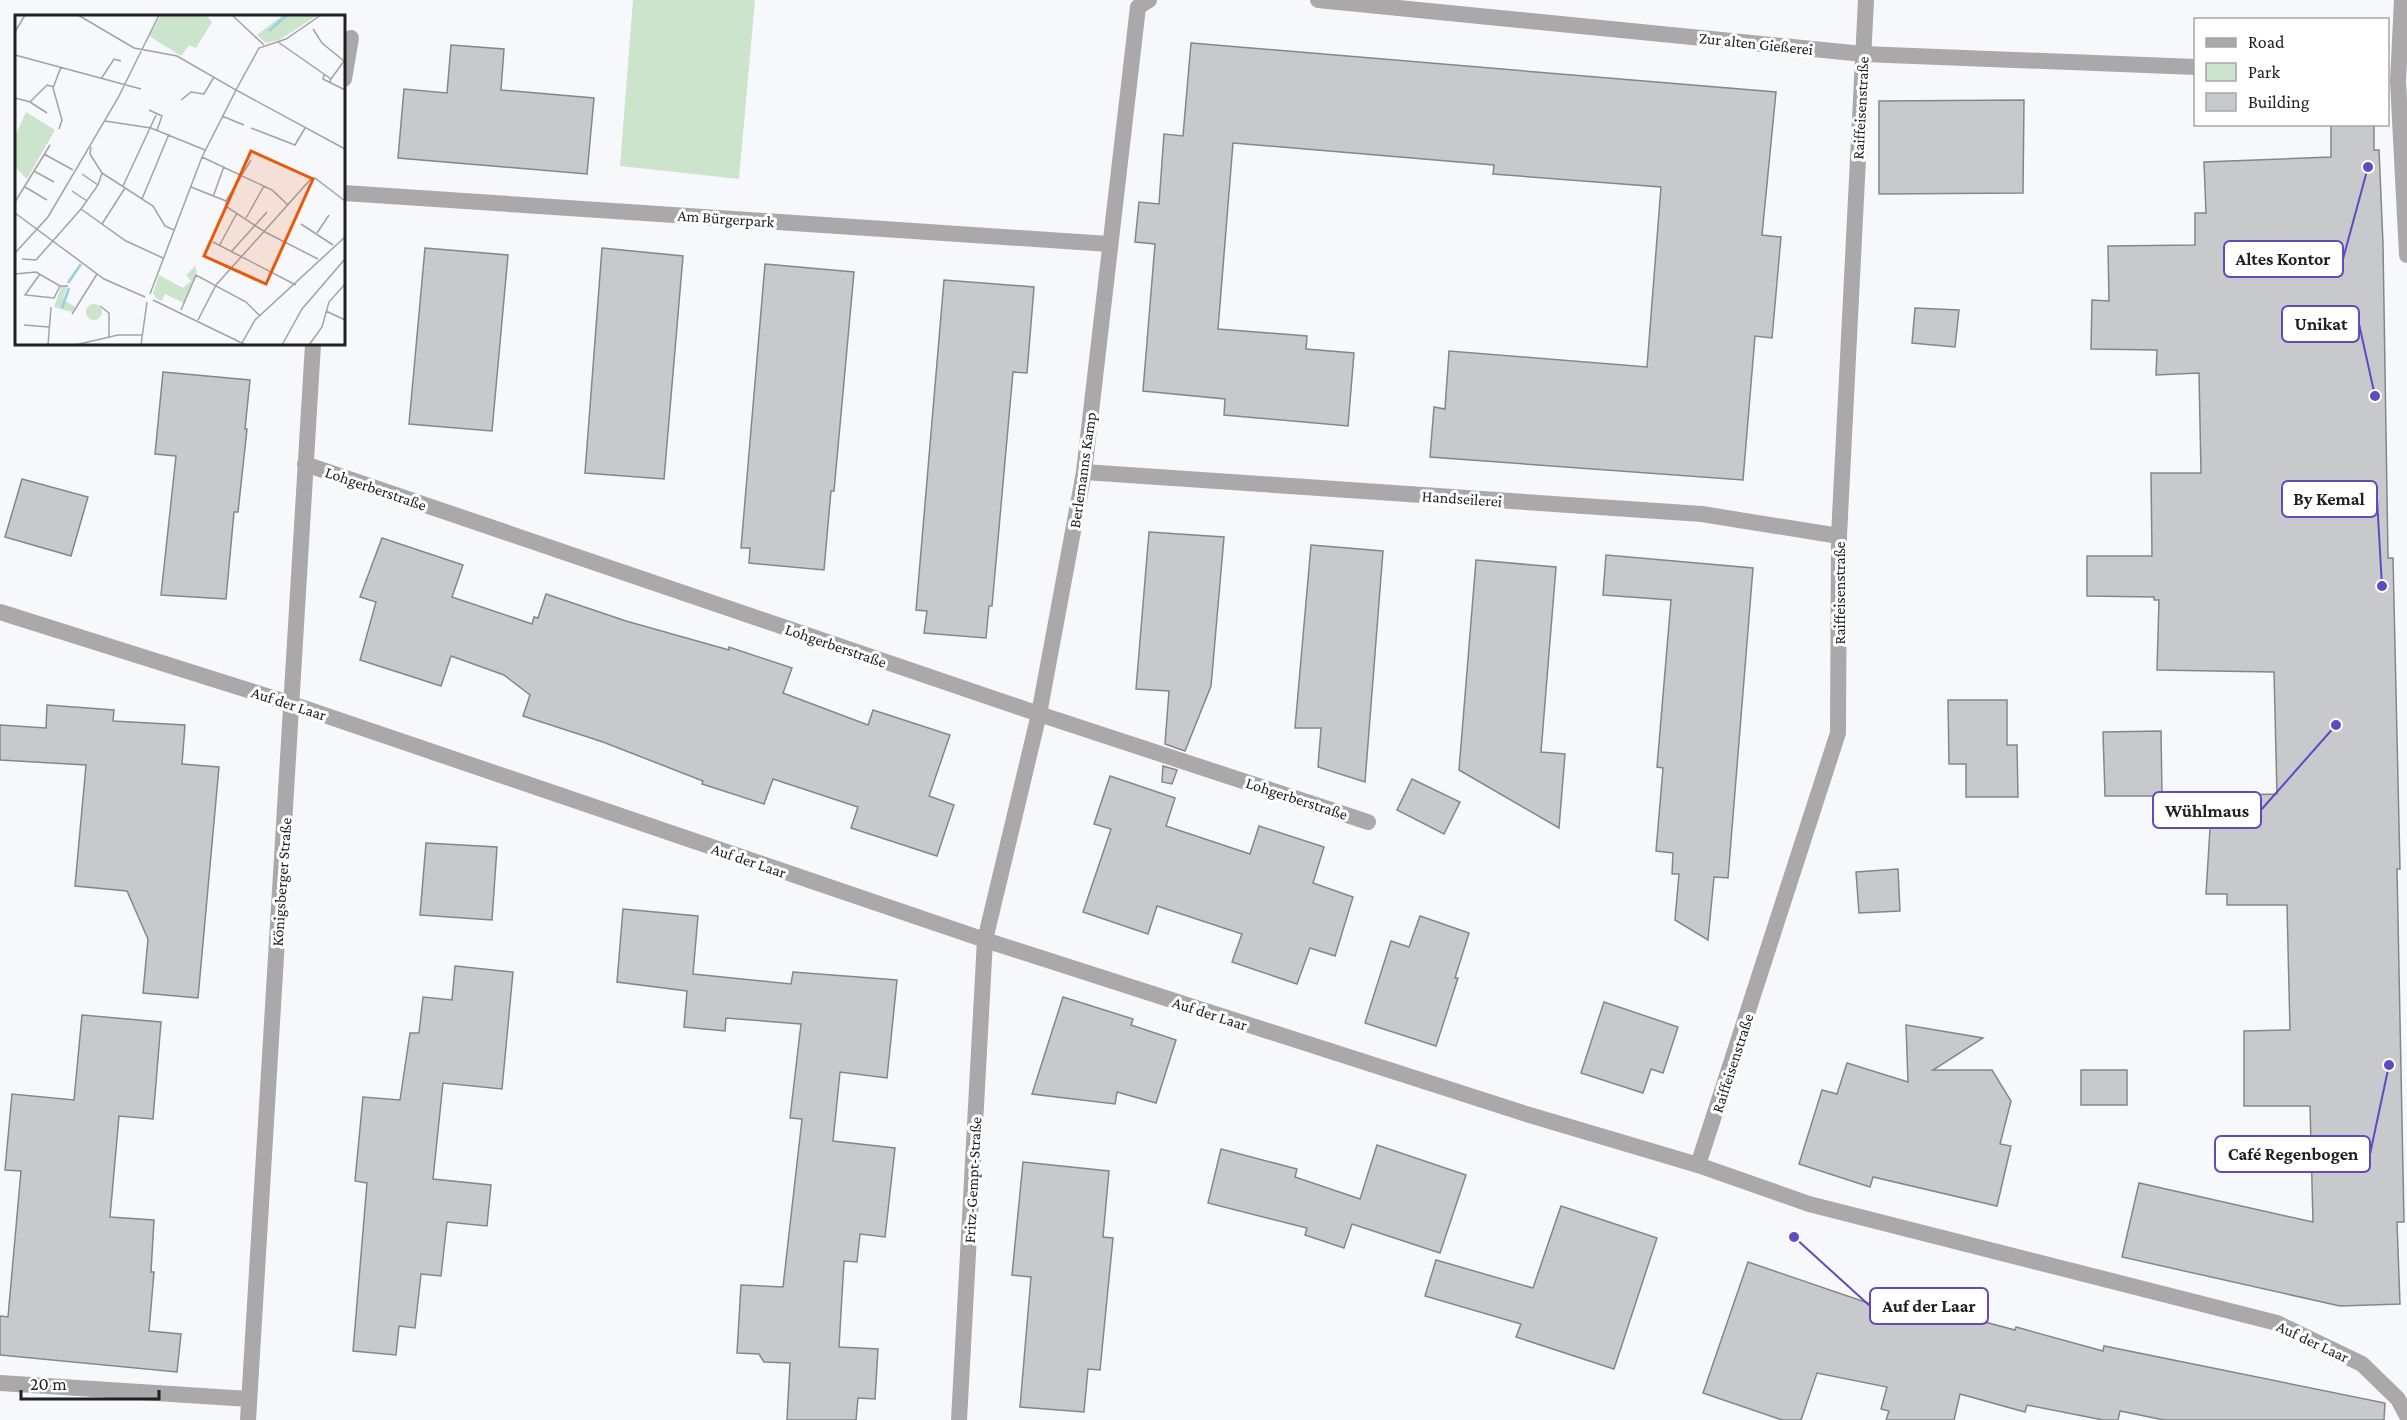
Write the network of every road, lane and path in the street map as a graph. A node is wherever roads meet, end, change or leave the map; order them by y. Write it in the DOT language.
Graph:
graph roads {
  1 [pos="1149,0"];
  2 [pos="1317,0"];
  3 [pos="1866,0"];
  4 [pos="2402,0"];
  5 [pos="351,38"];
  6 [pos="1863,54"];
  7 [pos="2194,67"];
  8 [pos="345,73"];
  9 [pos="2398,81"];
  10 [pos="345,193"];
  11 [pos="1109,244"];
  12 [pos="2407,255"];
  13 [pos="313,345"];
  14 [pos="305,464"];
  15 [pos="1084,472"];
  16 [pos="1839,536"];
  17 [pos="0,612"];
  18 [pos="292,704"];
  19 [pos="1039,714"];
  20 [pos="1368,822"];
  21 [pos="985,940"];
  22 [pos="1698,1166"];
  23 [pos="0,1383"];
  24 [pos="249,1399"];
  25 [pos="2407,1416"];
  26 [pos="248,1420"];
  27 [pos="959,1420"];
  1 -- 11 [label="street, Berlemanns Kamp"];
  2 -- 6 [label="street, Zur alten Gießerei"];
  3 -- 6 [label="street, Raiffeisenstraße"];
  4 -- 9 [label="street"];
  5 -- 8 [label="street"];
  6 -- 7 [label="street, Zur alten Gießerei"];
  6 -- 16 [label="street, Raiffeisenstraße"];
  9 -- 12 [label="street"];
  10 -- 11 [label="street, Am Bürgerpark"];
  11 -- 15 [label="street, Berlemanns Kamp"];
  13 -- 14 [label="street, Königsberger Straße"];
  14 -- 18 [label="street, Königsberger Straße"];
  14 -- 19 [label="street, Lohgerberstraße"];
  15 -- 16 [label="street, Handseilerei"];
  15 -- 19 [label="street, Berlemanns Kamp"];
  16 -- 22 [label="street, Raiffeisenstraße"];
  17 -- 18 [label="street, Auf der Laar"];
  18 -- 21 [label="street, Auf der Laar"];
  18 -- 24 [label="street, Königsberger Straße"];
  19 -- 20 [label="street, Lohgerberstraße"];
  19 -- 21 [label="street, Berlemanns Kamp"];
  21 -- 22 [label="street, Auf der Laar"];
  21 -- 27 [label="street, Fritz-Gempt-Straße"];
  22 -- 25 [label="street, Auf der Laar"];
  23 -- 24 [label="street"];
  24 -- 26 [label="street, Königsberger Straße"];
}
